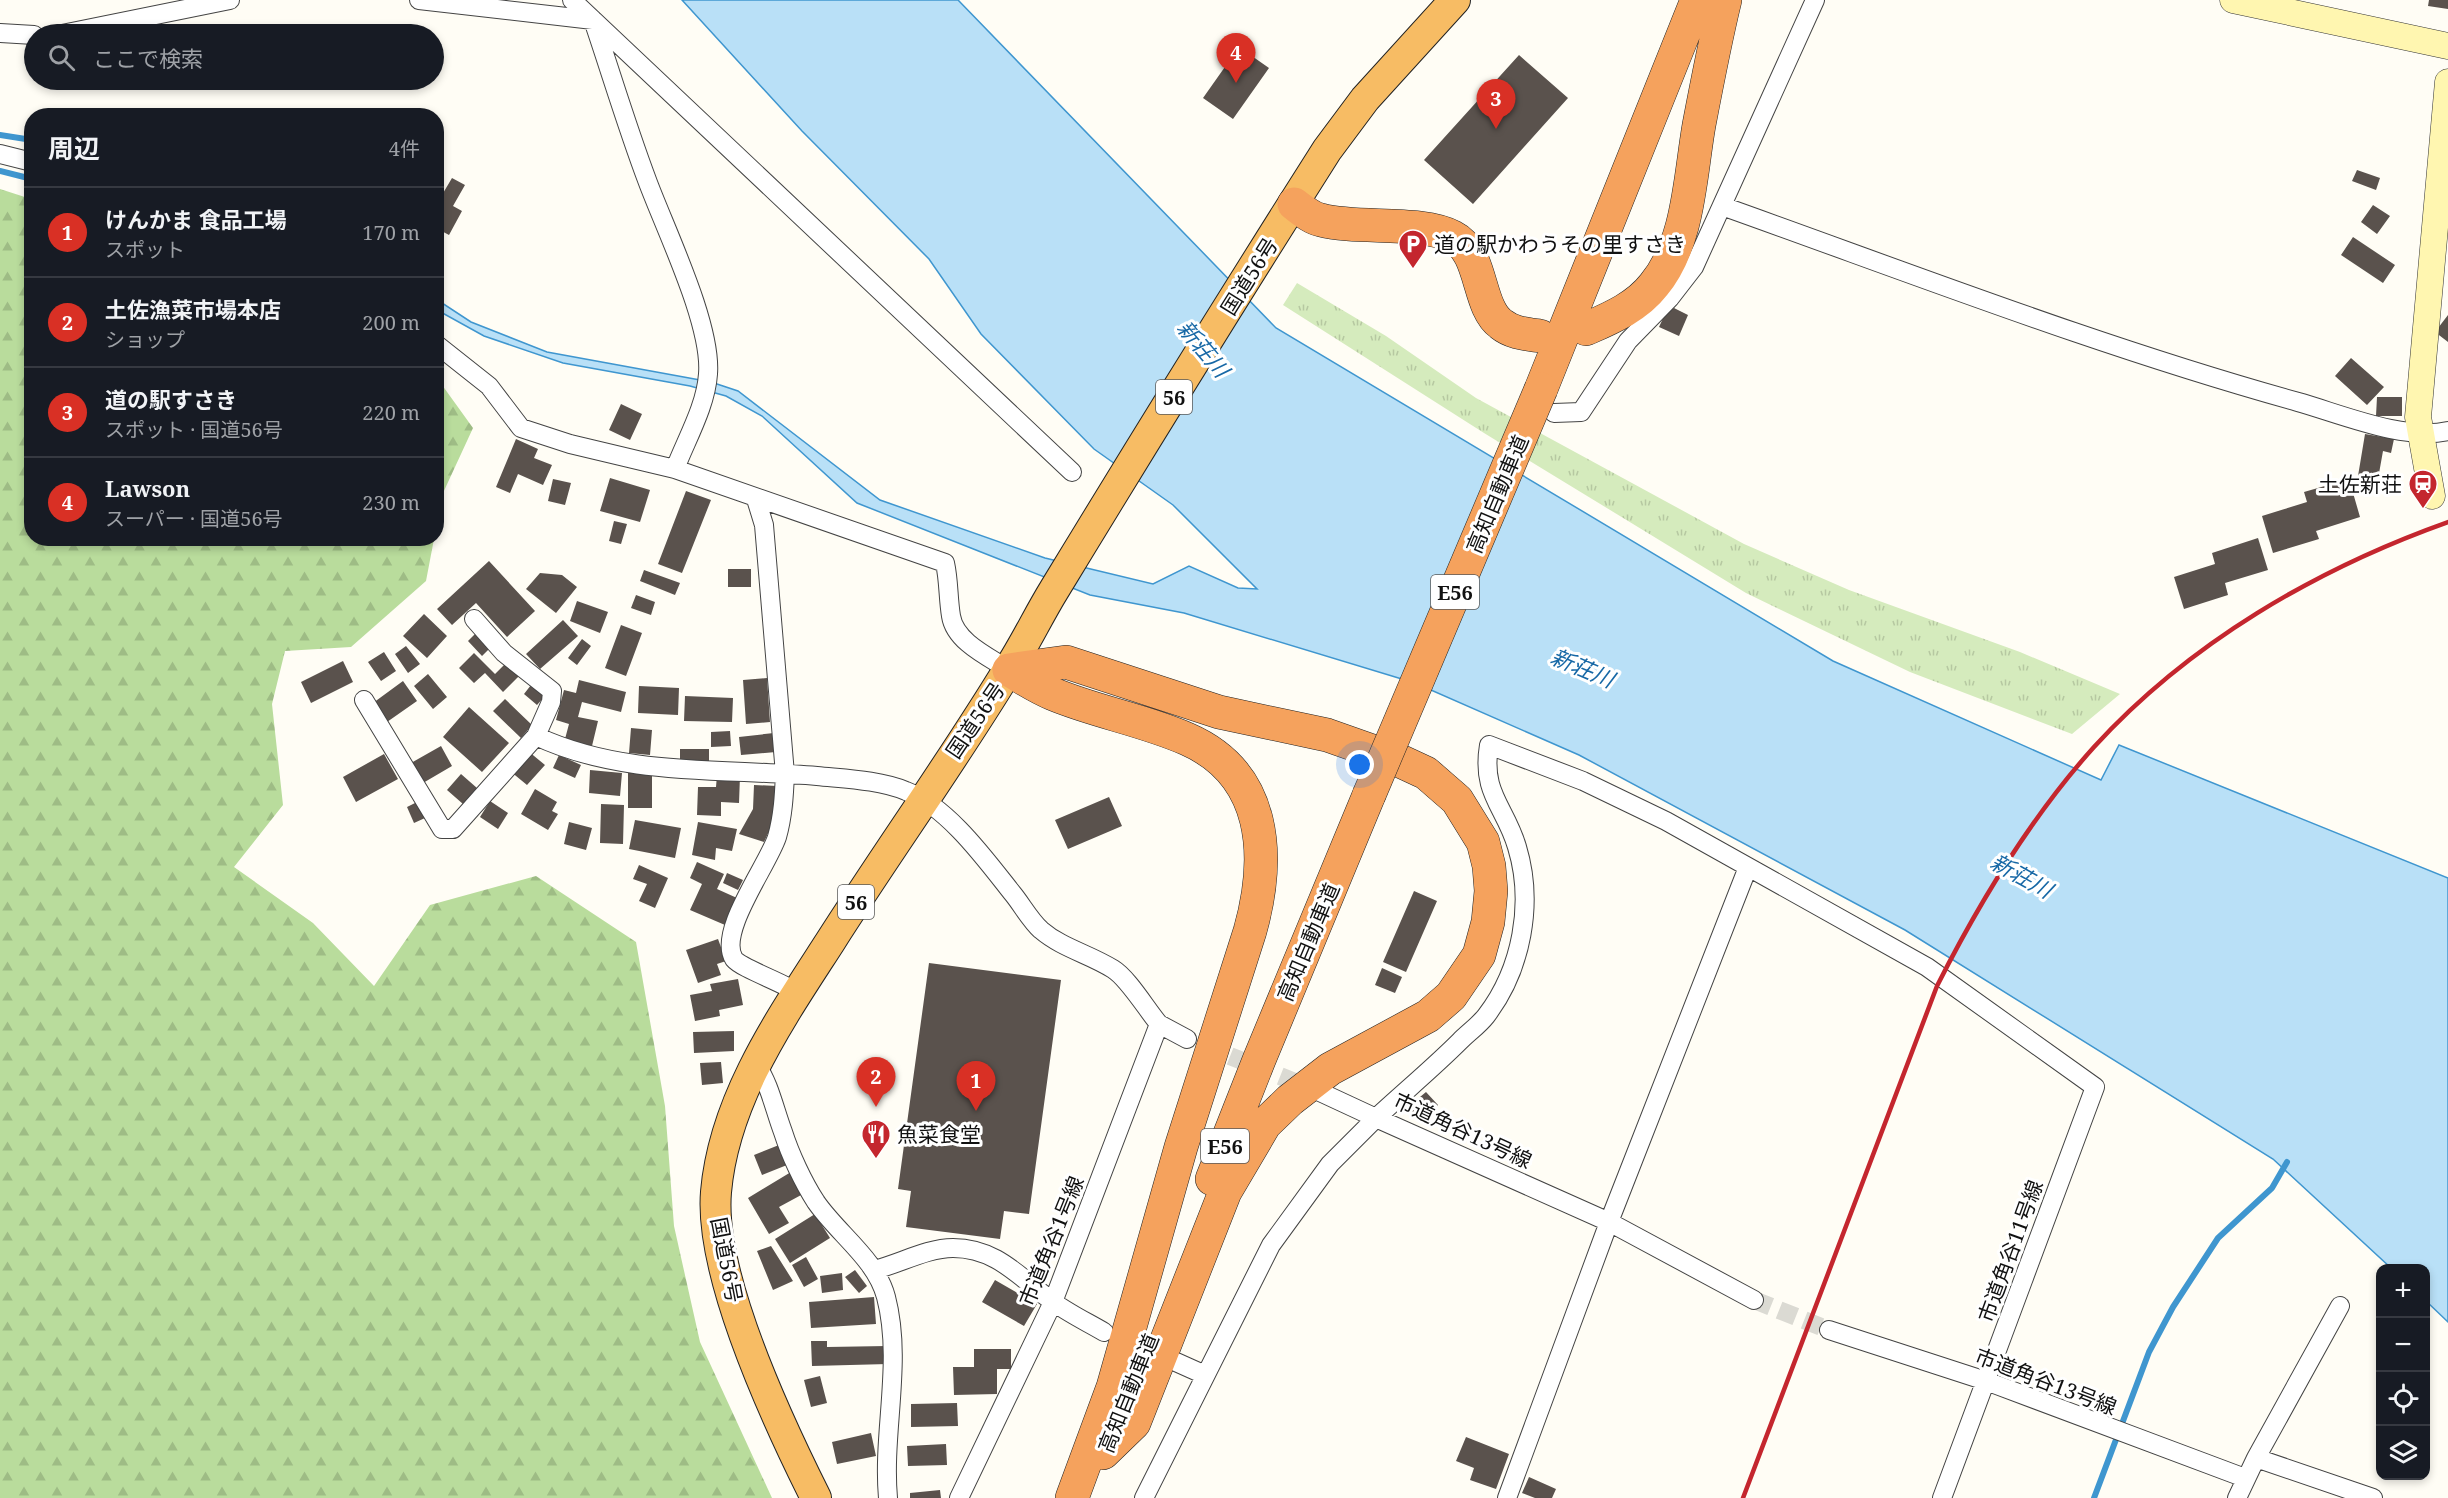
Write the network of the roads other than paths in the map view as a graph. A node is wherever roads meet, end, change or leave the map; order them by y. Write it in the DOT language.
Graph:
graph roads {
  1 [pos="230,0"];
  2 [pos="419,0"];
  3 [pos="572,0"];
  4 [pos="1697,0"];
  5 [pos="1725,0"];
  6 [pos="1815,0"];
  7 [pos="2233,0"];
  8 [pos="1443,4"];
  9 [pos="2284,6"];
  10 [pos="593,20"];
  11 [pos="111,24"];
  12 [pos="0,33"];
  13 [pos="24,34"];
  14 [pos="2448,46"];
  15 [pos="2448,82"];
  16 [pos="0,154"];
  17 [pos="24,160"];
  18 [pos="1293,205"];
  19 [pos="1722,206"];
  20 [pos="1586,329"];
  21 [pos="1540,336"];
  22 [pos="444,350"];
  23 [pos="1547,401"];
  24 [pos="2448,431"];
  25 [pos="2420,434"];
  26 [pos="675,469"];
  27 [pos="1072,472"];
  28 [pos="2432,496"];
  29 [pos="756,500"];
  30 [pos="474,619"];
  31 [pos="1009,670"];
  32 [pos="364,700"];
  33 [pos="536,736"];
  34 [pos="785,774"];
  35 [pos="923,799"];
  36 [pos="1748,867"];
  37 [pos="798,993"];
  38 [pos="1159,1024"];
  39 [pos="1187,1039"];
  40 [pos="756,1064"];
  41 [pos="1320,1092"];
  42 [pos="1376,1118"];
  43 [pos="1609,1222"];
  44 [pos="874,1270"];
  45 [pos="1754,1300"];
  46 [pos="1053,1302"];
  47 [pos="2340,1306"];
  48 [pos="1830,1330"];
  49 [pos="1104,1332"];
  50 [pos="1176,1362"];
  51 [pos="1205,1375"];
  52 [pos="1986,1381"];
  53 [pos="1103,1453"];
  54 [pos="2256,1458"];
  55 [pos="2245,1478"];
  56 [pos="816,1498"];
  57 [pos="888,1498"];
  58 [pos="959,1498"];
  59 [pos="1072,1498"];
  60 [pos="1083,1498"];
  61 [pos="1144,1498"];
  62 [pos="1507,1498"];
  63 [pos="1942,1498"];
  64 [pos="2237,1498"];
  65 [pos="2373,1498"];
  1 -- 11 [label="street"];
  2 -- 10 [label="street"];
  3 -- 10 [label="street"];
  4 -- 23 [label="highway, E56"];
  5 -- 20 [label="highway"];
  6 -- 19 [label="street"];
  7 -- 9 [label="main road"];
  8 -- 18 [label="highway, 国道56号 / 56"];
  9 -- 14 [label="main road"];
  10 -- 26 [label="street"];
  10 -- 27 [label="street"];
  12 -- 13 [label="street"];
  15 -- 25 [label="main road"];
  16 -- 17 [label="street"];
  18 -- 21 [label="highway"];
  18 -- 31 [label="highway, 国道56号 / 56"];
  19 -- 23 [label="street"];
  19 -- 25 [label="street"];
  22 -- 26 [label="street"];
  23 -- 53 [label="highway, 高知自動車道 / E56, bridge"];
  24 -- 25 [label="street"];
  25 -- 28 [label="main road"];
  26 -- 29 [label="street"];
  29 -- 31 [label="street"];
  29 -- 34 [label="street"];
  30 -- 33 [label="street"];
  31 -- 35 [label="highway, 国道56号 / 56"];
  31 -- 53 [label="highway"];
  31 -- 59 [label="highway"];
  32 -- 33 [label="street"];
  33 -- 34 [label="street"];
  34 -- 35 [label="street"];
  34 -- 37 [label="street"];
  35 -- 37 [label="highway, 国道56号 / 56"];
  35 -- 38 [label="street"];
  36 -- 42 [label="street, 市道角谷13号線"];
  36 -- 43 [label="street"];
  36 -- 52 [label="street, 市道角谷11号線"];
  37 -- 40 [label="highway, 国道56号 / 56"];
  38 -- 39 [label="street"];
  38 -- 46 [label="street, 市道角谷1号線"];
  40 -- 44 [label="street"];
  40 -- 56 [label="highway, 国道56号 / 56"];
  41 -- 42 [label="street"];
  42 -- 43 [label="street, 市道角谷13号線"];
  42 -- 51 [label="street"];
  43 -- 45 [label="street, 市道角谷13号線"];
  43 -- 62 [label="street"];
  44 -- 46 [label="street"];
  44 -- 57 [label="street"];
  46 -- 49 [label="street"];
  46 -- 58 [label="street, 市道角谷1号線"];
  47 -- 54 [label="street"];
  48 -- 52 [label="street, 市道角谷13号線"];
  50 -- 51 [label="street"];
  51 -- 61 [label="street"];
  52 -- 55 [label="street, 市道角谷13号線"];
  52 -- 63 [label="street, 市道角谷11号線"];
  53 -- 60 [label="highway, 高知自動車道 / E56"];
  54 -- 55 [label="street"];
  54 -- 65 [label="street"];
  55 -- 64 [label="street"];
}
